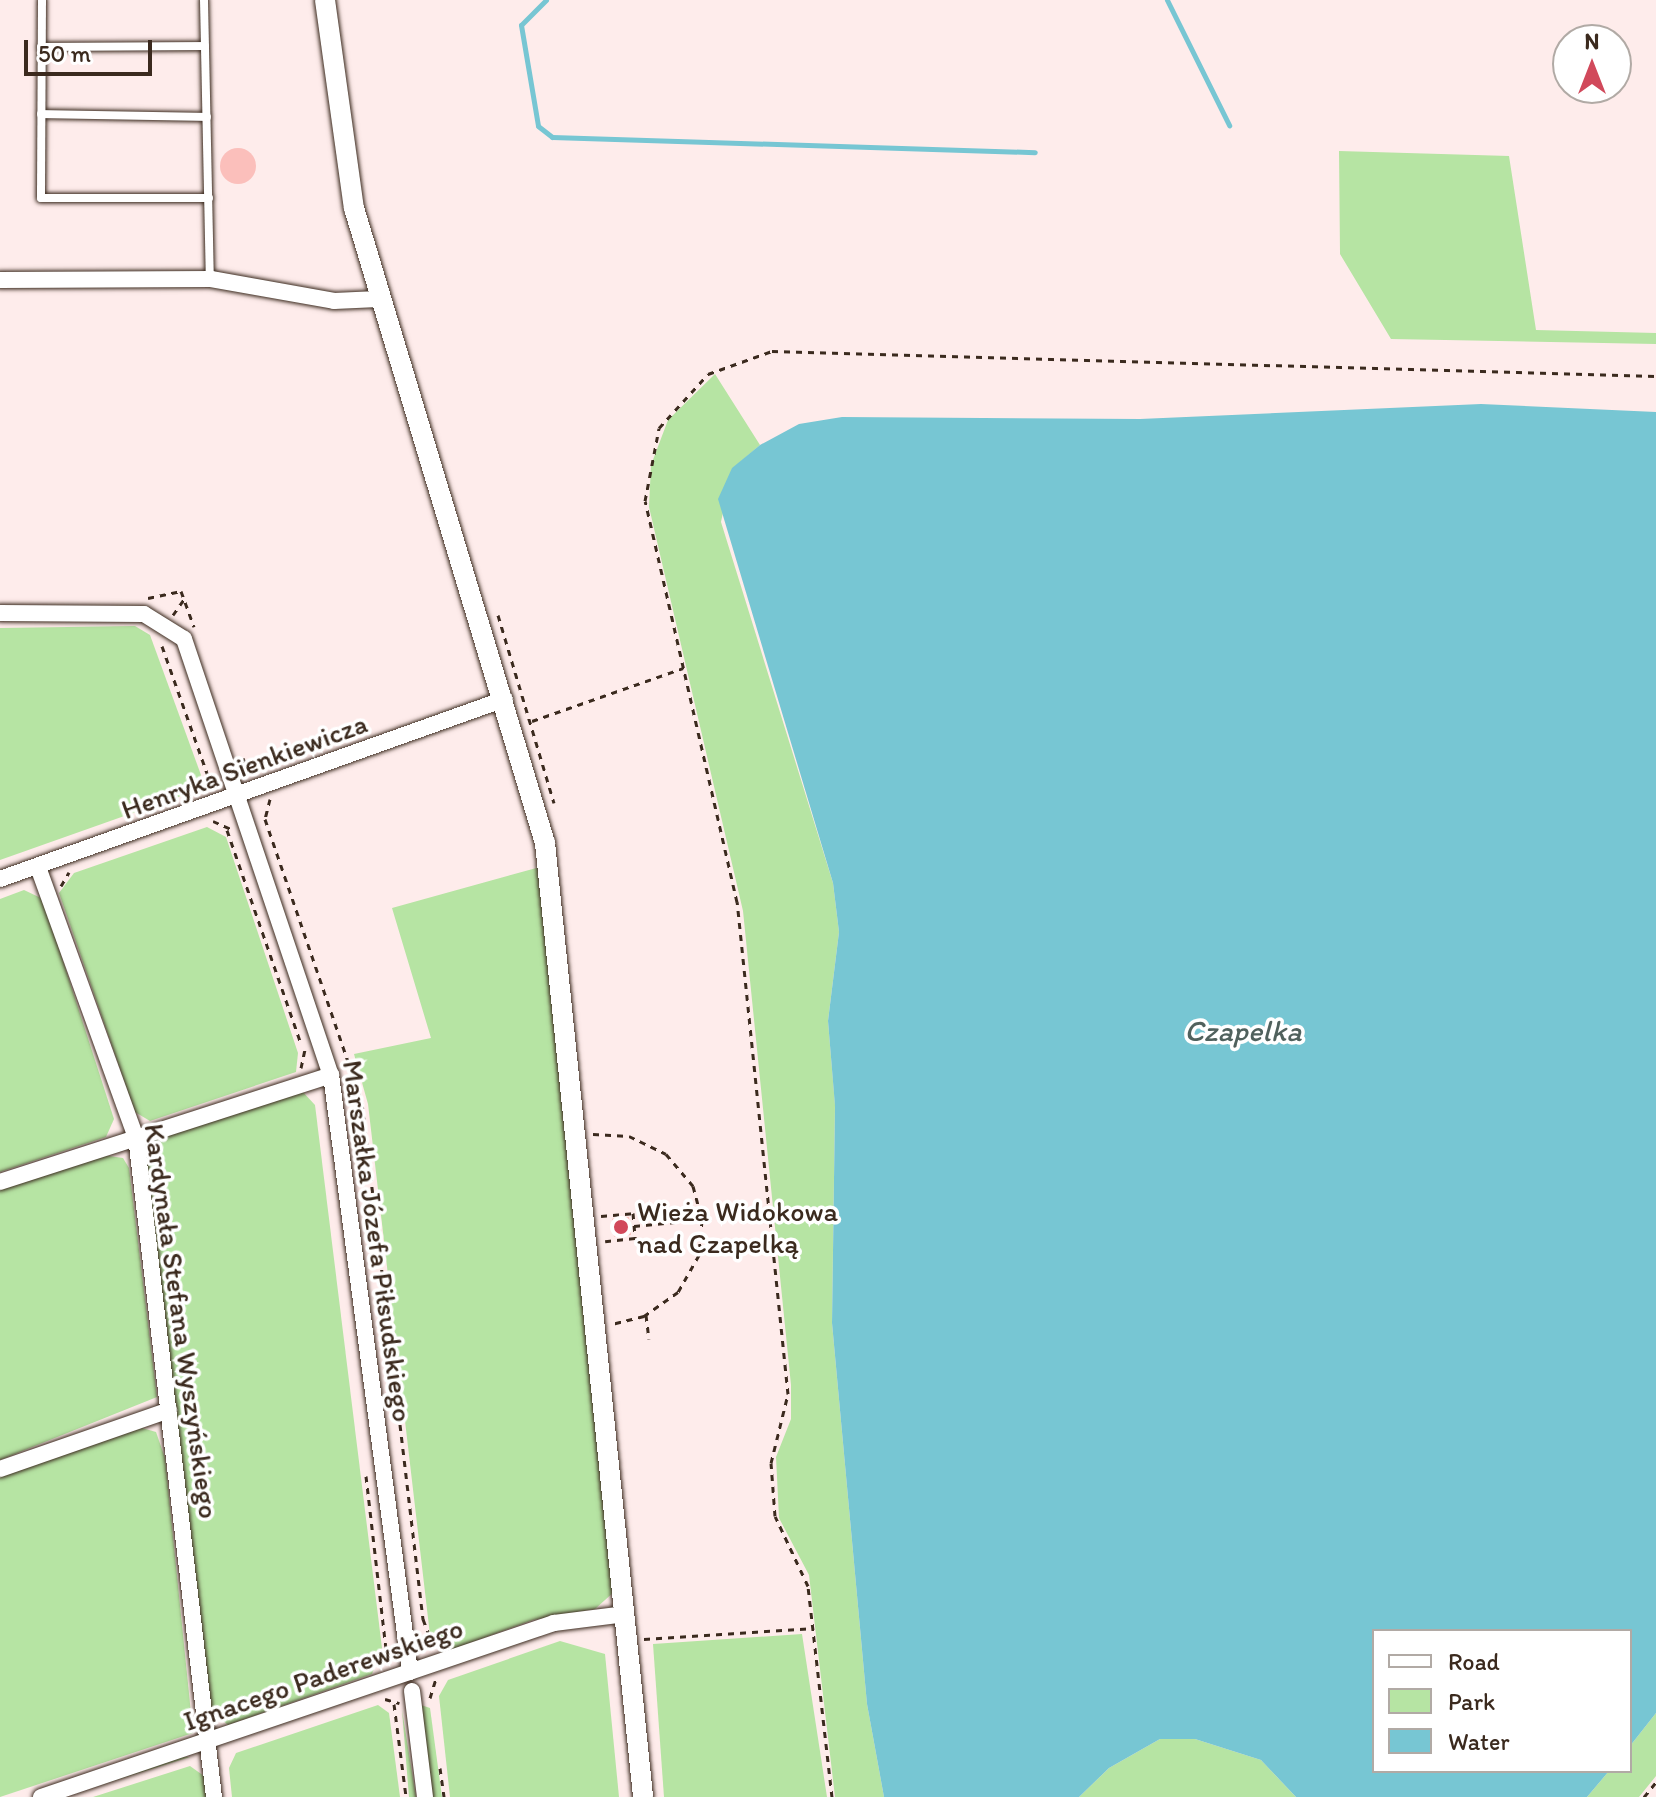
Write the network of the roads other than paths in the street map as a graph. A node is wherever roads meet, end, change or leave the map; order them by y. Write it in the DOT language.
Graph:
graph roads {
  1 [pos="42,0"];
  2 [pos="204,0"];
  3 [pos="325,0"];
  4 [pos="205,46"];
  5 [pos="41,47"];
  6 [pos="41,114"];
  7 [pos="207,117"];
  8 [pos="209,198"];
  9 [pos="211,279"];
  10 [pos="0,280"];
  11 [pos="378,299"];
  12 [pos="0,613"];
  13 [pos="505,699"];
  14 [pos="240,797"];
  15 [pos="38,867"];
  16 [pos="0,879"];
  17 [pos="331,1075"];
  18 [pos="136,1137"];
  19 [pos="0,1182"];
  20 [pos="169,1410"];
  21 [pos="0,1469"];
  22 [pos="625,1614"];
  23 [pos="410,1672"];
  24 [pos="412,1691"];
  25 [pos="209,1740"];
  26 [pos="41,1797"];
  27 [pos="214,1797"];
  28 [pos="425,1797"];
  29 [pos="643,1797"];
  1 -- 5 [label="lane"];
  2 -- 4 [label="lane"];
  3 -- 11 [label="street"];
  4 -- 5 [label="lane"];
  4 -- 7 [label="lane"];
  5 -- 6 [label="lane"];
  6 -- 7 [label="lane"];
  6 -- 8 [label="lane"];
  7 -- 8 [label="lane"];
  8 -- 9 [label="lane"];
  9 -- 10 [label="street"];
  9 -- 11 [label="street"];
  11 -- 13 [label="street"];
  12 -- 14 [label="street, Marszałka Józefa Piłsudskiego"];
  13 -- 14 [label="street, Henryka Sienkiewicza"];
  13 -- 22 [label="street"];
  14 -- 15 [label="street, Henryka Sienkiewicza"];
  14 -- 17 [label="street, Marszałka Józefa Piłsudskiego"];
  15 -- 16 [label="street, Henryka Sienkiewicza"];
  15 -- 18 [label="street, Kardynała Stefana Wyszyńskiego"];
  17 -- 18 [label="street"];
  17 -- 23 [label="street, Marszałka Józefa Piłsudskiego"];
  18 -- 19 [label="street"];
  18 -- 20 [label="street, Kardynała Stefana Wyszyńskiego"];
  20 -- 21 [label="street"];
  20 -- 25 [label="street, Kardynała Stefana Wyszyńskiego"];
  22 -- 23 [label="street, Ignacego Paderewskiego"];
  22 -- 29 [label="street"];
  23 -- 24 [label="lane, Marszałka Józefa Piłsudskiego"];
  23 -- 25 [label="street, Ignacego Paderewskiego"];
  24 -- 28 [label="street, Marszałka Józefa Piłsudskiego"];
  25 -- 26 [label="street, Ignacego Paderewskiego"];
  25 -- 27 [label="street, Kardynała Stefana Wyszyńskiego"];
}
